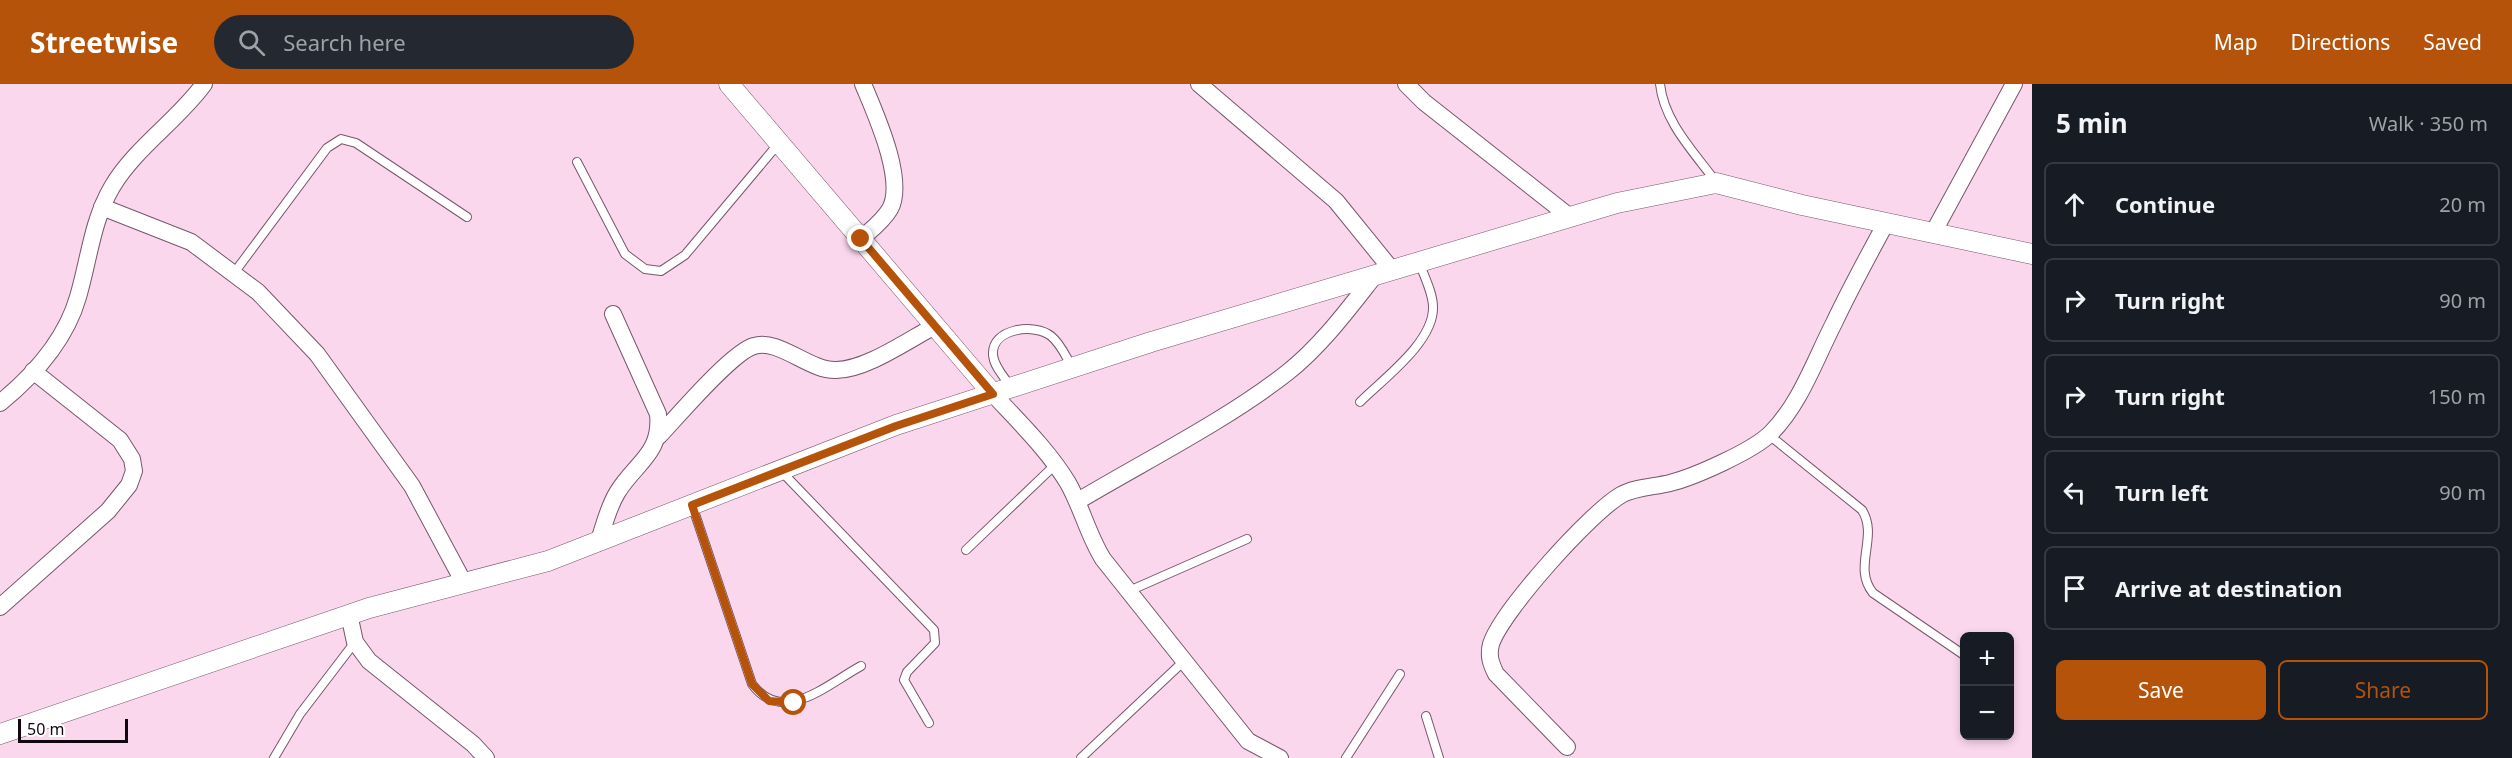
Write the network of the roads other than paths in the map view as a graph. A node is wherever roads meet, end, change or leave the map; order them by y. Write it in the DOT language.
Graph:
graph roads {
  1 [pos="204,84"];
  2 [pos="729,84"];
  3 [pos="863,84"];
  4 [pos="1199,84"];
  5 [pos="1406,84"];
  6 [pos="1660,84"];
  7 [pos="2014,84"];
  8 [pos="779,143"];
  9 [pos="577,162"];
  10 [pos="1716,183"];
  11 [pos="102,207"];
  12 [pos="467,217"];
  13 [pos="1570,217"];
  14 [pos="1886,223"];
  15 [pos="1933,233"];
  16 [pos="861,239"];
  17 [pos="2030,249"];
  18 [pos="1419,262"];
  19 [pos="1384,272"];
  20 [pos="234,273"];
  21 [pos="614,314"];
  22 [pos="935,326"];
  23 [pos="1072,368"];
  24 [pos="33,371"];
  25 [pos="1002,391"];
  26 [pos="1360,402"];
  27 [pos="0,403"];
  28 [pos="1769,435"];
  29 [pos="658,436"];
  30 [pos="1056,464"];
  31 [pos="780,471"];
  32 [pos="1078,501"];
  33 [pos="692,505"];
  34 [pos="1247,538"];
  35 [pos="599,541"];
  36 [pos="966,550"];
  37 [pos="464,583"];
  38 [pos="1129,591"];
  39 [pos="0,607"];
  40 [pos="349,615"];
  41 [pos="355,642"];
  42 [pos="1960,652"];
  43 [pos="1184,660"];
  44 [pos="861,666"];
  45 [pos="1400,674"];
  46 [pos="1426,716"];
  47 [pos="928,723"];
  48 [pos="0,734"];
  49 [pos="1567,747"];
  50 [pos="1248,749"];
  51 [pos="273,758"];
  52 [pos="486,758"];
  53 [pos="1081,758"];
  54 [pos="1281,758"];
  55 [pos="1346,758"];
  56 [pos="1439,758"];
  1 -- 11 [label="street"];
  2 -- 8 [label="street"];
  3 -- 16 [label="street"];
  4 -- 19 [label="street"];
  5 -- 13 [label="street"];
  6 -- 10 [label="lane"];
  7 -- 15 [label="street"];
  8 -- 9 [label="lane"];
  8 -- 16 [label="street"];
  10 -- 13 [label="street"];
  10 -- 14 [label="street"];
  11 -- 20 [label="street"];
  11 -- 24 [label="street"];
  12 -- 20 [label="lane"];
  13 -- 18 [label="street"];
  14 -- 15 [label="street"];
  14 -- 28 [label="street"];
  15 -- 17 [label="street"];
  16 -- 22 [label="street"];
  18 -- 19 [label="street"];
  18 -- 26 [label="lane"];
  19 -- 23 [label="street"];
  19 -- 32 [label="street"];
  20 -- 37 [label="street"];
  21 -- 29 [label="street"];
  22 -- 25 [label="street"];
  22 -- 29 [label="street"];
  23 -- 25 [label="street"];
  23 -- 25 [label="lane"];
  24 -- 27 [label="street"];
  24 -- 39 [label="street"];
  25 -- 30 [label="street"];
  25 -- 31 [label="street"];
  28 -- 42 [label="lane"];
  28 -- 49 [label="street"];
  29 -- 35 [label="street"];
  30 -- 32 [label="street"];
  30 -- 36 [label="lane"];
  31 -- 33 [label="street"];
  31 -- 47 [label="lane"];
  32 -- 38 [label="street"];
  33 -- 35 [label="street"];
  33 -- 44 [label="lane"];
  34 -- 38 [label="lane"];
  35 -- 37 [label="street"];
  37 -- 40 [label="street"];
  38 -- 43 [label="street"];
  40 -- 41 [label="street"];
  40 -- 48 [label="street"];
  41 -- 51 [label="lane"];
  41 -- 52 [label="street"];
  43 -- 50 [label="street"];
  43 -- 53 [label="lane"];
  45 -- 55 [label="lane"];
  46 -- 56 [label="lane"];
  50 -- 54 [label="street"];
}
